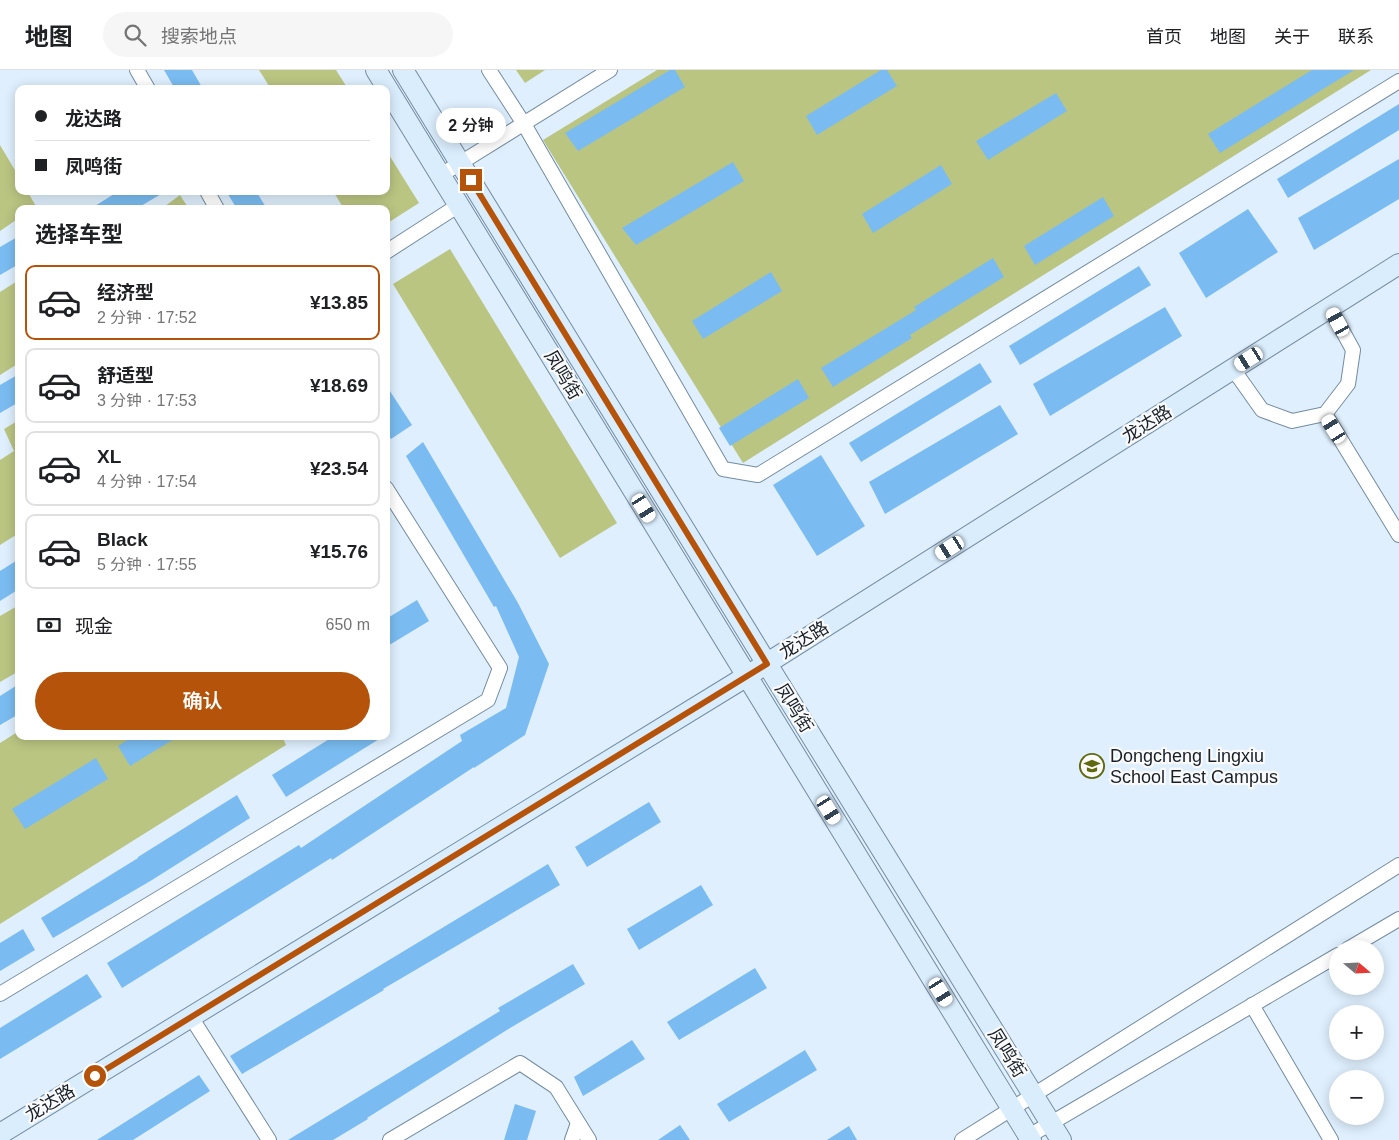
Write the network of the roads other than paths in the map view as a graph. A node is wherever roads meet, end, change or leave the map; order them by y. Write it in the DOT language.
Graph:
graph roads {
  1 [pos="137,70"];
  2 [pos="376,70"];
  3 [pos="403,70"];
  4 [pos="489,70"];
  5 [pos="610,70"];
  6 [pos="1399,81"];
  7 [pos="146,85"];
  8 [pos="385,85"];
  9 [pos="390,93"];
  10 [pos="524,124"];
  11 [pos="460,163"];
  12 [pos="441,175"];
  13 [pos="459,206"];
  14 [pos="390,249"];
  15 [pos="1399,264"];
  16 [pos="1330,308"];
  17 [pos="1233,369"];
  18 [pos="1324,414"];
  19 [pos="390,494"];
  20 [pos="1399,535"];
  21 [pos="767,664"];
  22 [pos="747,676"];
  23 [pos="1399,865"];
  24 [pos="1399,919"];
  25 [pos="1363,940"];
  26 [pos="1329,960"];
  27 [pos="0,994"];
  28 [pos="1252,1005"];
  29 [pos="191,1017"];
  30 [pos="1033,1096"];
  31 [pos="1012,1109"];
  32 [pos="578,1123"];
  33 [pos="1050,1123"];
  34 [pos="0,1134"];
  35 [pos="1030,1138"];
  36 [pos="269,1140"];
  37 [pos="390,1140"];
  38 [pos="572,1140"];
  39 [pos="588,1140"];
  40 [pos="962,1140"];
  41 [pos="1061,1140"];
  42 [pos="1331,1140"];
  1 -- 7 [label="street"];
  2 -- 8 [label="main road, 凤鸣街"];
  3 -- 11 [label="main road, 凤鸣街"];
  4 -- 10 [label="street"];
  5 -- 10 [label="street"];
  6 -- 10 [label="street"];
  9 -- 12 [label="main road, 凤鸣街"];
  10 -- 11 [label="street"];
  11 -- 12 [label="street"];
  11 -- 21 [label="main road, 凤鸣街"];
  12 -- 13 [label="main road, 凤鸣街"];
  13 -- 14 [label="street"];
  13 -- 22 [label="main road, 凤鸣街"];
  15 -- 16 [label="main road, 龙达路"];
  16 -- 17 [label="main road, 龙达路"];
  16 -- 18 [label="street"];
  17 -- 18 [label="street"];
  17 -- 21 [label="main road, 龙达路"];
  18 -- 20 [label="street"];
  19 -- 27 [label="street"];
  21 -- 22 [label="main road, 龙达路"];
  21 -- 30 [label="main road, 凤鸣街"];
  22 -- 29 [label="main road, 龙达路"];
  22 -- 31 [label="main road, 凤鸣街"];
  23 -- 30 [label="street"];
  24 -- 25 [label="street"];
  26 -- 28 [label="street"];
  28 -- 33 [label="street"];
  28 -- 42 [label="street"];
  29 -- 34 [label="main road, 龙达路"];
  29 -- 36 [label="street"];
  30 -- 31 [label="street"];
  30 -- 33 [label="main road, 凤鸣街"];
  31 -- 35 [label="main road, 凤鸣街"];
  31 -- 40 [label="street"];
  32 -- 37 [label="street"];
  32 -- 38 [label="street"];
  32 -- 39 [label="street"];
  33 -- 35 [label="street"];
  33 -- 41 [label="main road, 凤鸣街"];
}
